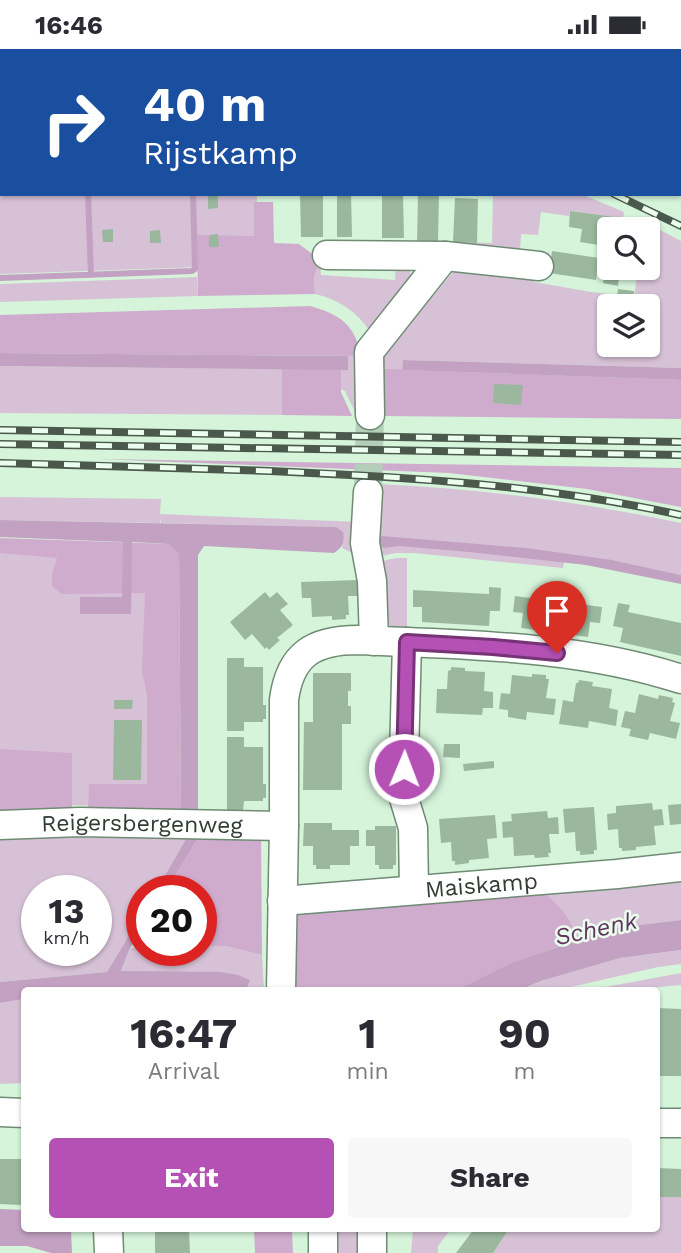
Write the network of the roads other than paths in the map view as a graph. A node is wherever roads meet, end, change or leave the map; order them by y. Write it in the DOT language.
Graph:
graph roads {
  1 [pos="327,255"];
  2 [pos="445,256"];
  3 [pos="539,266"];
  4 [pos="370,415"];
  5 [pos="368,492"];
  6 [pos="374,641"];
  7 [pos="407,642"];
  8 [pos="681,679"];
  9 [pos="0,825"];
  10 [pos="284,826"];
  11 [pos="681,867"];
  12 [pos="414,890"];
  13 [pos="282,901"];
  14 [pos="281,987"];
  15 [pos="0,1112"];
  16 [pos="21,1113"];
  17 [pos="660,1123"];
  18 [pos="681,1123"];
  19 [pos="108,1232"];
  20 [pos="323,1232"];
  21 [pos="372,1232"];
  22 [pos="108,1253"];
  23 [pos="323,1253"];
  24 [pos="372,1253"];
  1 -- 2 [label="street"];
  2 -- 3 [label="street"];
  2 -- 4 [label="street"];
  5 -- 6 [label="street"];
  6 -- 7 [label="street"];
  6 -- 10 [label="street"];
  7 -- 8 [label="street"];
  7 -- 12 [label="street"];
  9 -- 10 [label="street, Reigersbergenweg"];
  10 -- 13 [label="street"];
  11 -- 12 [label="street, Maiskamp"];
  12 -- 13 [label="street, Maiskamp"];
  13 -- 14 [label="street"];
  15 -- 16 [label="street"];
  17 -- 18 [label="street"];
  19 -- 22 [label="street"];
  20 -- 23 [label="street"];
  21 -- 24 [label="street"];
}
